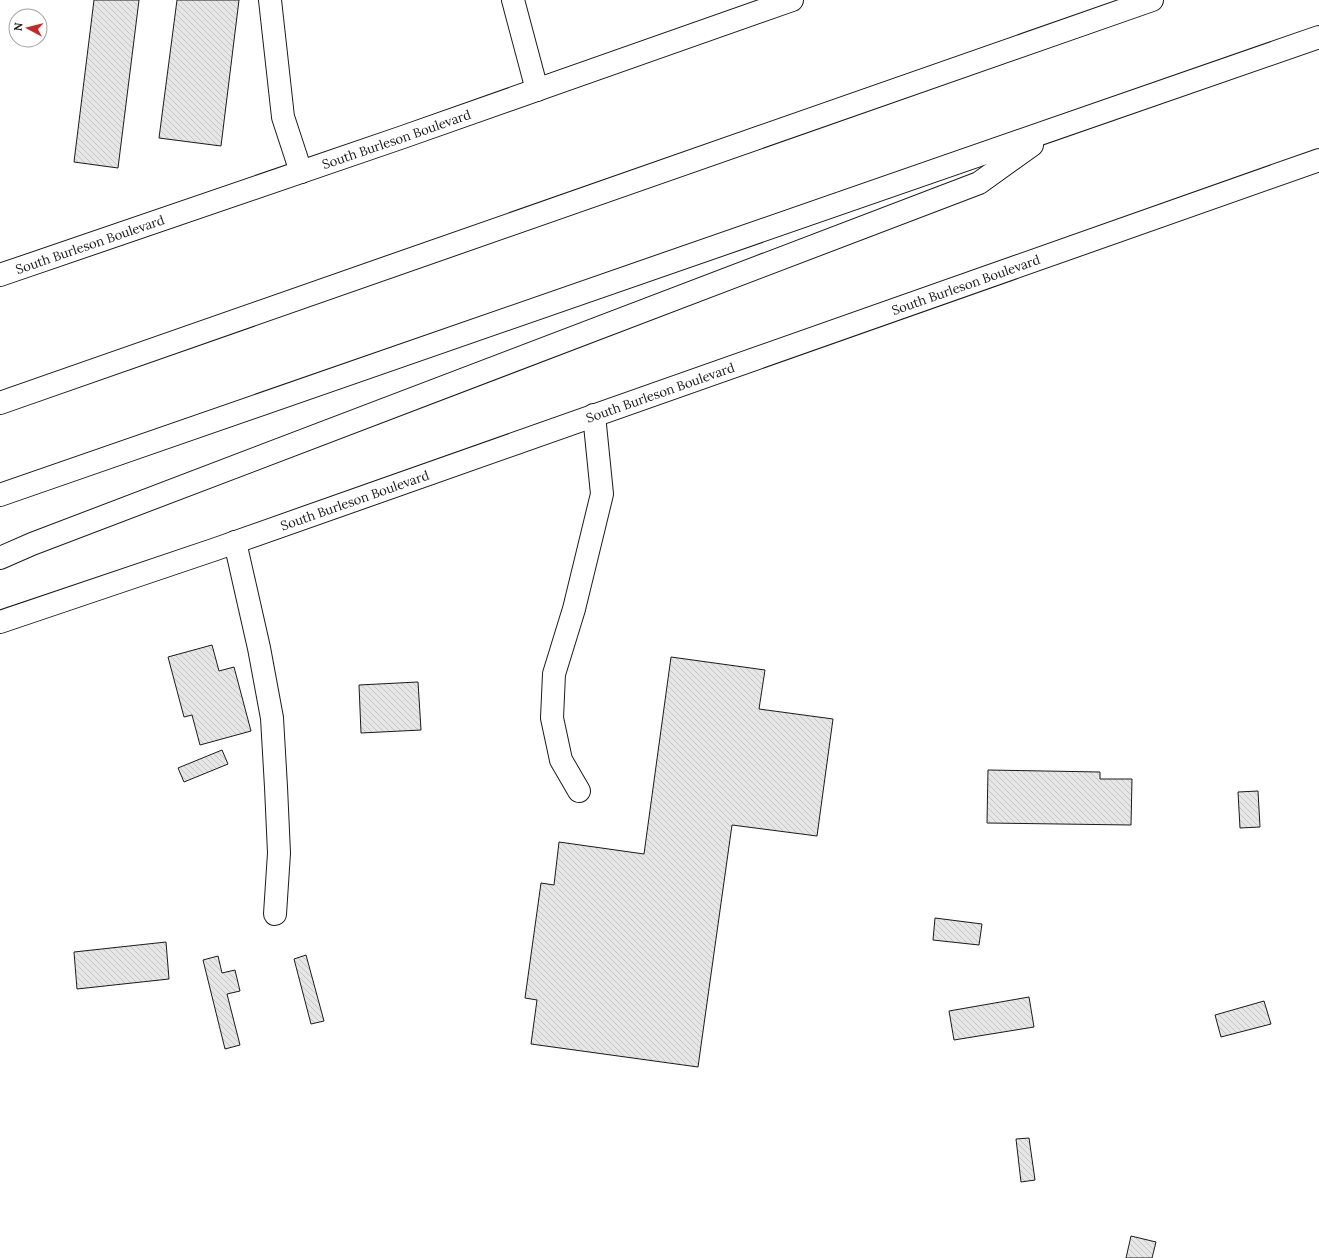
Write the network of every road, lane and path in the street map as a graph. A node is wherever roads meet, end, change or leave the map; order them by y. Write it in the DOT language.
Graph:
graph roads {
  1 [pos="270,0"];
  2 [pos="513,0"];
  3 [pos="792,0"];
  4 [pos="1152,0"];
  5 [pos="1319,37"];
  6 [pos="537,90"];
  7 [pos="1053,130"];
  8 [pos="1319,160"];
  9 [pos="301,172"];
  10 [pos="0,275"];
  11 [pos="0,403"];
  12 [pos="594,415"];
  13 [pos="0,495"];
  14 [pos="235,542"];
  15 [pos="0,558"];
  16 [pos="0,622"];
  17 [pos="579,791"];
  18 [pos="275,914"];
  1 -- 9 [label="main road"];
  2 -- 6 [label="main road"];
  3 -- 6 [label="main road, South Burleson Boulevard"];
  4 -- 11 [label="main road"];
  5 -- 7 [label="main road"];
  6 -- 9 [label="main road, South Burleson Boulevard"];
  7 -- 13 [label="main road"];
  7 -- 15 [label="main road"];
  8 -- 12 [label="main road, South Burleson Boulevard"];
  9 -- 10 [label="main road, South Burleson Boulevard"];
  12 -- 14 [label="main road, South Burleson Boulevard"];
  12 -- 17 [label="main road"];
  14 -- 16 [label="main road, South Burleson Boulevard"];
  14 -- 18 [label="main road"];
}
